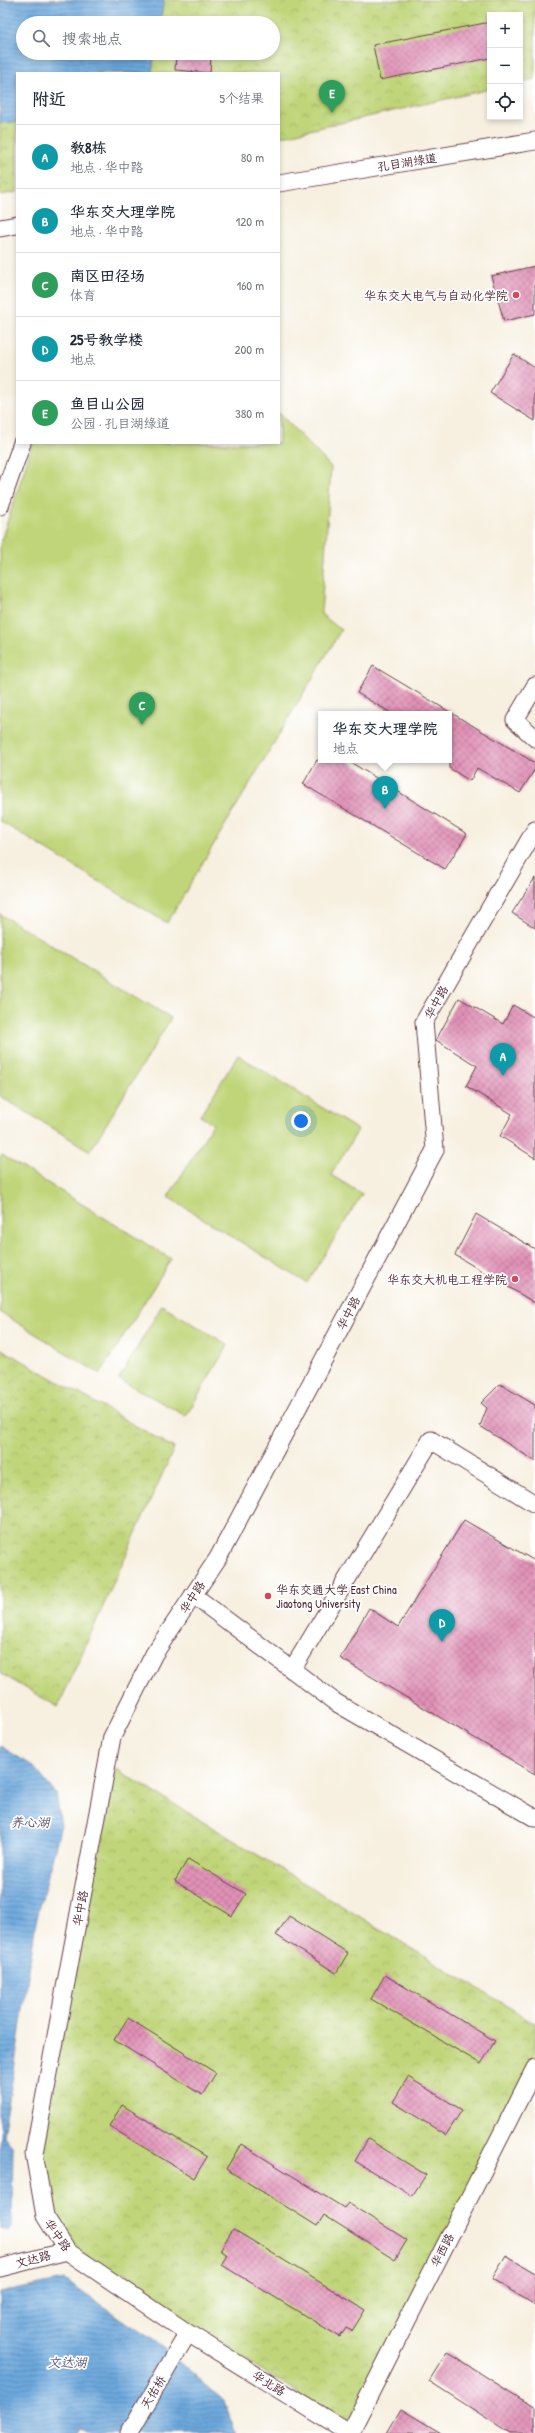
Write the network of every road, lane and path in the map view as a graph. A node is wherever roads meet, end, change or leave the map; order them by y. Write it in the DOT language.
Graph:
graph roads {
  1 [pos="535,141"];
  2 [pos="280,183"];
  3 [pos="16,225"];
  4 [pos="0,228"];
  5 [pos="22,444"];
  6 [pos="0,506"];
  7 [pos="535,686"];
  8 [pos="535,738"];
  9 [pos="535,830"];
  10 [pos="535,1504"];
  11 [pos="193,1596"];
  12 [pos="292,1670"];
  13 [pos="535,1818"];
  14 [pos="535,2068"];
  15 [pos="67,2251"];
  16 [pos="0,2268"];
  17 [pos="188,2333"];
  18 [pos="129,2433"];
  19 [pos="350,2433"];
  1 -- 2 [label="street, 孔目湖绿道"];
  3 -- 4 [label="street"];
  5 -- 6 [label="street"];
  7 -- 8 [label="street"];
  9 -- 11 [label="street, 华中路"];
  10 -- 12 [label="street"];
  11 -- 12 [label="street"];
  11 -- 15 [label="street, 华中路"];
  12 -- 13 [label="street"];
  14 -- 19 [label="street, 华西路"];
  15 -- 16 [label="street, 文达路"];
  15 -- 17 [label="street, 华中路"];
  17 -- 18 [label="street, 天佑桥"];
  17 -- 19 [label="street, 华北路"];
}
